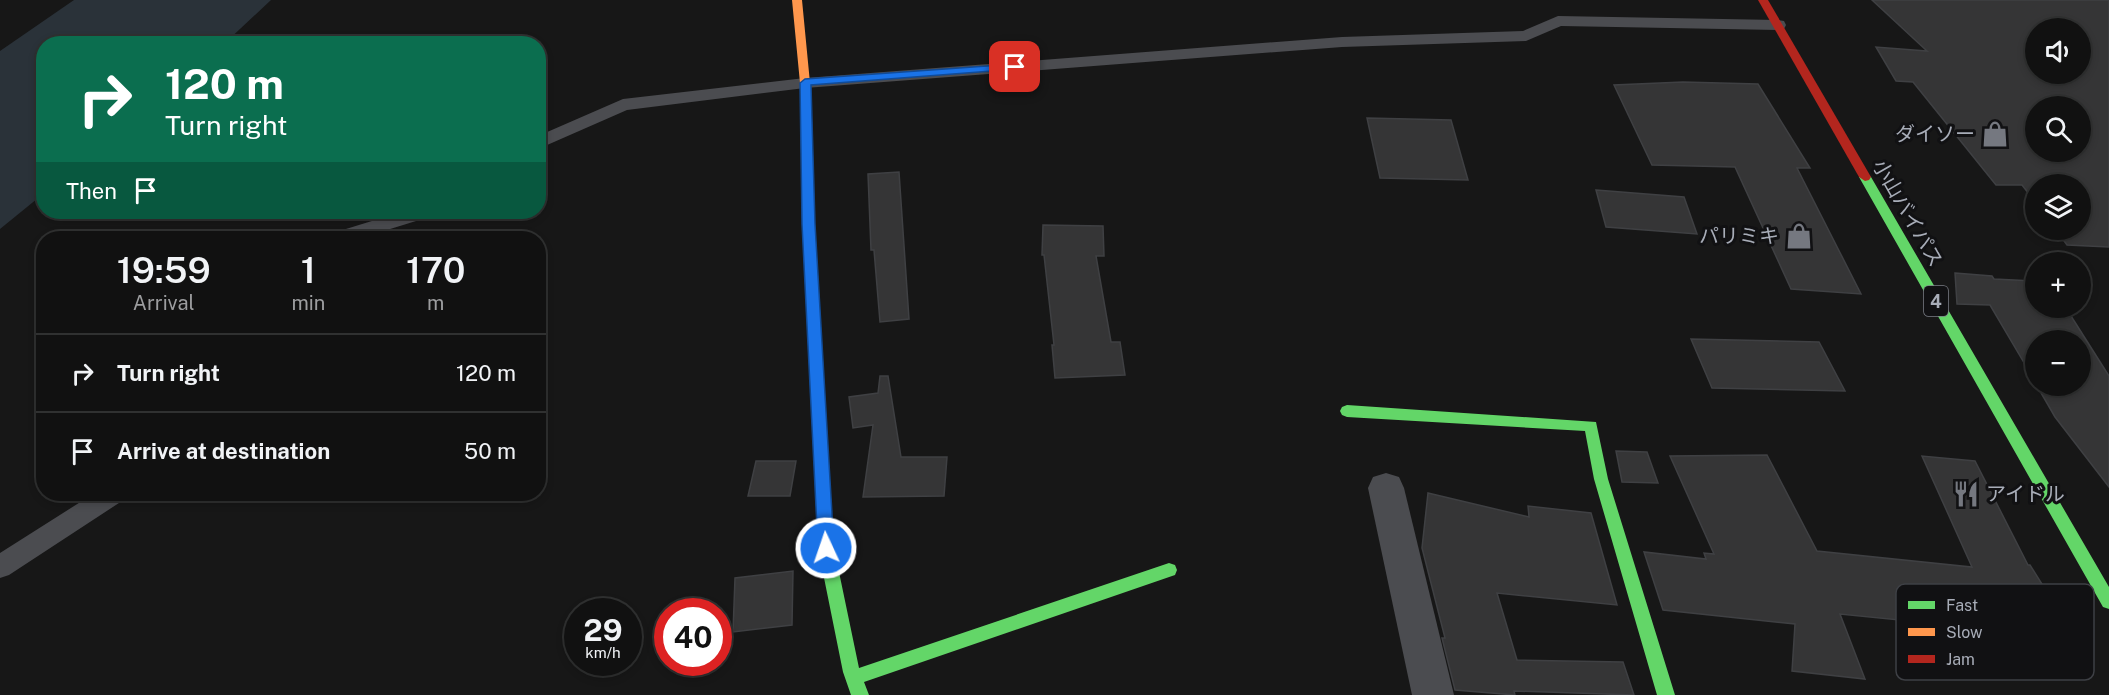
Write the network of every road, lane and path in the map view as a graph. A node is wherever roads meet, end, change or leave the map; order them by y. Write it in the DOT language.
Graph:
graph roads {
  1 [pos="797,0"];
  2 [pos="1763,0"];
  3 [pos="1778,25"];
  4 [pos="805,83"];
  5 [pos="546,139"];
  6 [pos="400,219"];
  7 [pos="362,231"];
  8 [pos="1347,411"];
  9 [pos="1386,488"];
  10 [pos="101,501"];
  11 [pos="0,567"];
  12 [pos="1169,570"];
  13 [pos="2109,602"];
  14 [pos="853,678"];
  15 [pos="860,695"];
  16 [pos="1433,695"];
  17 [pos="1666,695"];
  1 -- 4 [label="main road"];
  2 -- 3 [label="main road, 小山バイパス / 4"];
  3 -- 4 [label="lane"];
  3 -- 13 [label="main road, 小山バイパス / 4"];
  4 -- 5 [label="lane"];
  4 -- 14 [label="main road"];
  6 -- 7 [label="lane"];
  8 -- 17 [label="main road"];
  9 -- 16 [label="street"];
  10 -- 11 [label="lane"];
  12 -- 14 [label="main road"];
  14 -- 15 [label="main road"];
}
